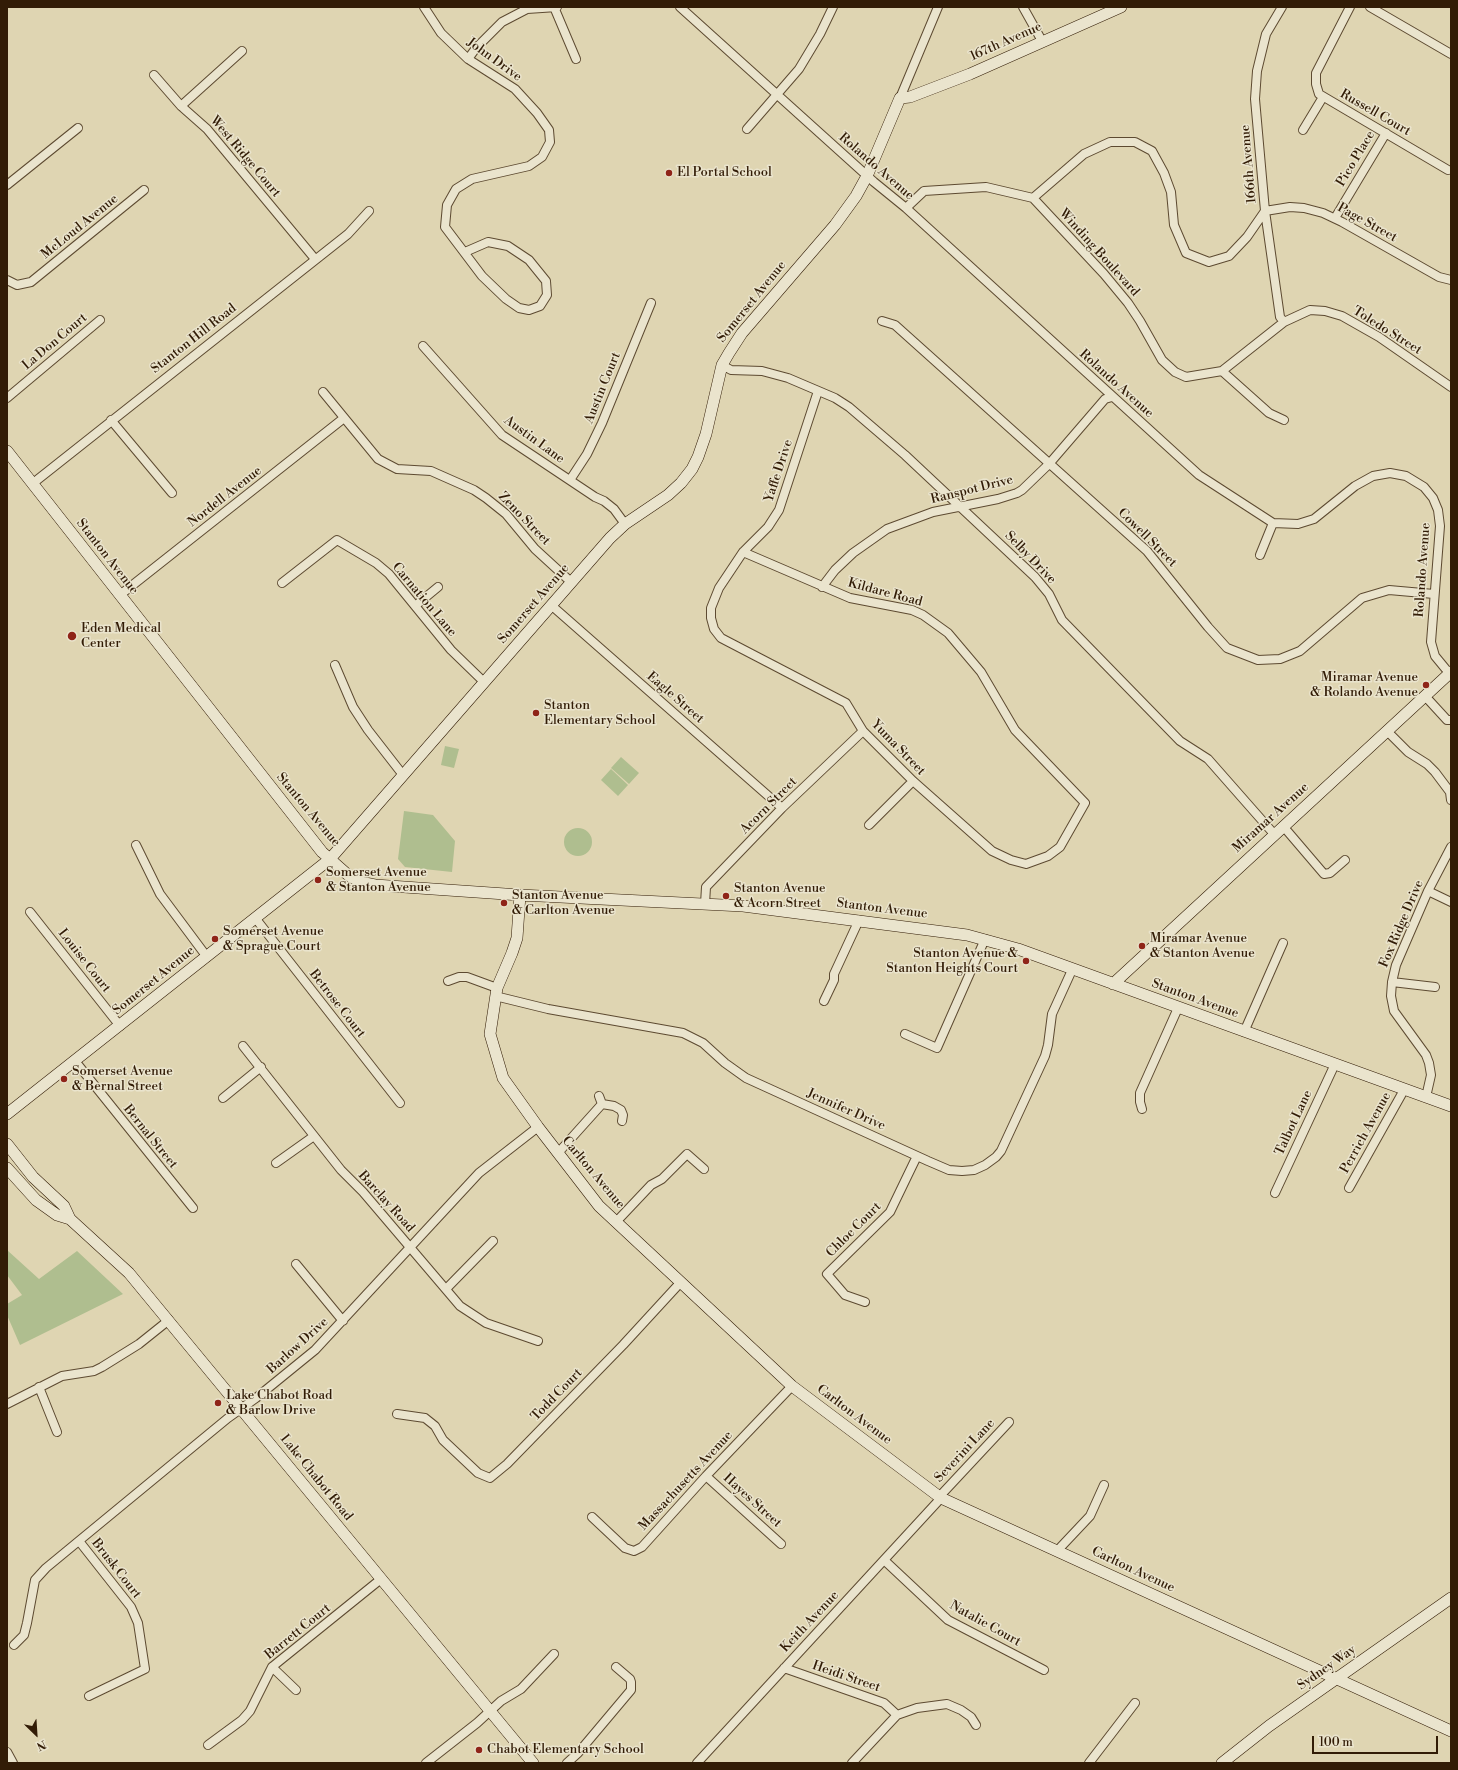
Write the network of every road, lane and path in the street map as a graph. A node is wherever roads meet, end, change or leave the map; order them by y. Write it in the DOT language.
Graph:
graph roads {
  1 [pos="424,7"];
  2 [pos="555,7"];
  3 [pos="680,7"];
  4 [pos="833,7"];
  5 [pos="938,7"];
  6 [pos="1022,7"];
  7 [pos="1121,7"];
  8 [pos="1282,7"];
  9 [pos="1350,7"];
  10 [pos="1370,7"];
  11 [pos="1042,41"];
  12 [pos="242,51"];
  13 [pos="1451,54"];
  14 [pos="468,59"];
  15 [pos="576,59"];
  16 [pos="154,75"];
  17 [pos="777,95"];
  18 [pos="1323,97"];
  19 [pos="900,98"];
  20 [pos="180,106"];
  21 [pos="78,128"];
  22 [pos="747,129"];
  23 [pos="1303,130"];
  24 [pos="1386,133"];
  25 [pos="1448,170"];
  26 [pos="867,176"];
  27 [pos="7,186"];
  28 [pos="144,190"];
  29 [pos="1033,198"];
  30 [pos="906,208"];
  31 [pos="1265,211"];
  32 [pos="369,212"];
  33 [pos="1335,218"];
  34 [pos="465,252"];
  35 [pos="315,259"];
  36 [pos="7,280"];
  37 [pos="1451,280"];
  38 [pos="651,302"];
  39 [pos="100,320"];
  40 [pos="882,321"];
  41 [pos="1284,322"];
  42 [pos="423,346"];
  43 [pos="722,365"];
  44 [pos="1222,371"];
  45 [pos="1451,387"];
  46 [pos="818,391"];
  47 [pos="323,392"];
  48 [pos="1112,397"];
  49 [pos="7,398"];
  50 [pos="344,418"];
  51 [pos="111,420"];
  52 [pos="1284,420"];
  53 [pos="7,451"];
  54 [pos="1049,464"];
  55 [pos="570,480"];
  56 [pos="32,484"];
  57 [pos="172,493"];
  58 [pos="961,507"];
  59 [pos="1273,523"];
  60 [pos="626,524"];
  61 [pos="743,552"];
  62 [pos="1260,555"];
  63 [pos="571,582"];
  64 [pos="282,583"];
  65 [pos="438,587"];
  66 [pos="822,587"];
  67 [pos="719,588"];
  68 [pos="1434,594"];
  69 [pos="120,595"];
  70 [pos="551,605"];
  71 [pos="415,606"];
  72 [pos="335,665"];
  73 [pos="1450,673"];
  74 [pos="484,682"];
  75 [pos="1425,696"];
  76 [pos="1451,720"];
  77 [pos="863,731"];
  78 [pos="1387,731"];
  79 [pos="403,775"];
  80 [pos="913,781"];
  81 [pos="1451,800"];
  82 [pos="1085,803"];
  83 [pos="782,808"];
  84 [pos="869,825"];
  85 [pos="1283,826"];
  86 [pos="1274,834"];
  87 [pos="136,845"];
  88 [pos="1451,847"];
  89 [pos="330,859"];
  90 [pos="1345,860"];
  91 [pos="1428,891"];
  92 [pos="520,895"];
  93 [pos="1451,902"];
  94 [pos="705,904"];
  95 [pos="30,912"];
  96 [pos="256,919"];
  97 [pos="859,920"];
  98 [pos="985,939"];
  99 [pos="1283,943"];
  100 [pos="206,957"];
  101 [pos="1072,970"];
  102 [pos="448,981"];
  103 [pos="1392,982"];
  104 [pos="1113,984"];
  105 [pos="1435,987"];
  106 [pos="496,992"];
  107 [pos="824,1001"];
  108 [pos="1178,1008"];
  109 [pos="120,1026"];
  110 [pos="1244,1032"];
  111 [pos="905,1034"];
  112 [pos="242,1046"];
  113 [pos="75,1061"];
  114 [pos="1335,1064"];
  115 [pos="261,1067"];
  116 [pos="1404,1090"];
  117 [pos="1426,1097"];
  118 [pos="224,1098"];
  119 [pos="400,1103"];
  120 [pos="1451,1106"];
  121 [pos="1142,1109"];
  122 [pos="7,1114"];
  123 [pos="622,1121"];
  124 [pos="538,1127"];
  125 [pos="314,1136"];
  126 [pos="7,1144"];
  127 [pos="558,1153"];
  128 [pos="917,1156"];
  129 [pos="276,1163"];
  130 [pos="7,1168"];
  131 [pos="704,1169"];
  132 [pos="1349,1188"];
  133 [pos="1275,1193"];
  134 [pos="193,1208"];
  135 [pos="70,1218"];
  136 [pos="616,1222"];
  137 [pos="493,1241"];
  138 [pos="411,1248"];
  139 [pos="296,1264"];
  140 [pos="680,1283"];
  141 [pos="446,1290"];
  142 [pos="865,1302"];
  143 [pos="169,1320"];
  144 [pos="343,1321"];
  145 [pos="538,1341"];
  146 [pos="792,1386"];
  147 [pos="39,1388"];
  148 [pos="7,1404"];
  149 [pos="242,1409"];
  150 [pos="397,1414"];
  151 [pos="1009,1422"];
  152 [pos="57,1432"];
  153 [pos="706,1476"];
  154 [pos="1104,1485"];
  155 [pos="940,1498"];
  156 [pos="592,1517"];
  157 [pos="79,1541"];
  158 [pos="781,1544"];
  159 [pos="1057,1551"];
  160 [pos="884,1560"];
  161 [pos="381,1579"];
  162 [pos="1451,1598"];
  163 [pos="14,1645"];
  164 [pos="554,1654"];
  165 [pos="272,1667"];
  166 [pos="616,1667"];
  167 [pos="784,1668"];
  168 [pos="1044,1670"];
  169 [pos="1336,1678"];
  170 [pos="296,1690"];
  171 [pos="89,1696"];
  172 [pos="1135,1703"];
  173 [pos="490,1711"];
  174 [pos="897,1715"];
  175 [pos="976,1726"];
  176 [pos="1451,1731"];
  177 [pos="208,1745"];
  178 [pos="7,1752"];
  179 [pos="13,1763"];
  180 [pos="426,1763"];
  181 [pos="532,1763"];
  182 [pos="567,1763"];
  183 [pos="697,1763"];
  184 [pos="852,1763"];
  185 [pos="1089,1763"];
  186 [pos="1222,1763"];
  1 -- 14 [label="street, John Drive"];
  2 -- 14 [label="street"];
  2 -- 15 [label="street"];
  3 -- 17 [label="street, Rolando Avenue"];
  4 -- 17 [label="street"];
  5 -- 19 [label="street, Somerset Avenue"];
  6 -- 11 [label="street"];
  7 -- 11 [label="street, 167th Avenue"];
  8 -- 31 [label="street, 166th Avenue"];
  9 -- 18 [label="street"];
  10 -- 13 [label="street"];
  11 -- 19 [label="street, 167th Avenue"];
  12 -- 20 [label="street"];
  14 -- 34 [label="street, John Drive"];
  16 -- 20 [label="street, West Ridge Court"];
  17 -- 22 [label="street"];
  17 -- 26 [label="street, Rolando Avenue"];
  18 -- 23 [label="street, Russell Court"];
  18 -- 24 [label="street, Russell Court"];
  19 -- 26 [label="street, Somerset Avenue"];
  20 -- 35 [label="street, West Ridge Court"];
  21 -- 27 [label="street"];
  24 -- 25 [label="street, Russell Court"];
  24 -- 33 [label="street, Pico Place"];
  26 -- 30 [label="street, Rolando Avenue"];
  26 -- 43 [label="street, Somerset Avenue"];
  28 -- 36 [label="street, McLoud Avenue"];
  29 -- 30 [label="street"];
  29 -- 31 [label="street"];
  29 -- 44 [label="street, Winding Boulevard"];
  30 -- 48 [label="street, Rolando Avenue"];
  31 -- 33 [label="street, Page Street"];
  31 -- 41 [label="street, 166th Avenue"];
  32 -- 35 [label="street, Stanton Hill Road"];
  33 -- 37 [label="street, Page Street"];
  34 -- 34 [label="street, John Drive"];
  35 -- 51 [label="street, Stanton Hill Road"];
  38 -- 55 [label="street, Austin Court"];
  39 -- 49 [label="street, La Don Court"];
  40 -- 54 [label="street, Cowell Street"];
  41 -- 44 [label="street, Winding Boulevard"];
  41 -- 45 [label="street, Toledo Street"];
  42 -- 55 [label="street, Austin Lane"];
  43 -- 46 [label="street, Selby Drive"];
  43 -- 60 [label="street, Somerset Avenue"];
  44 -- 52 [label="street"];
  46 -- 58 [label="street, Selby Drive"];
  46 -- 61 [label="street, Yaffe Drive"];
  47 -- 50 [label="street, Zeno Street"];
  48 -- 54 [label="street, Ranspot Drive"];
  48 -- 59 [label="street, Rolando Avenue"];
  50 -- 63 [label="street, Zeno Street"];
  50 -- 69 [label="street, Nordell Avenue"];
  51 -- 56 [label="street, Stanton Hill Road"];
  51 -- 57 [label="street"];
  53 -- 56 [label="street, Stanton Avenue"];
  54 -- 58 [label="street, Ranspot Drive"];
  54 -- 68 [label="street, Cowell Street"];
  55 -- 60 [label="street, Austin Lane"];
  56 -- 69 [label="street, Stanton Avenue"];
  58 -- 66 [label="street, Ranspot Drive"];
  58 -- 86 [label="street, Selby Drive"];
  59 -- 62 [label="street"];
  59 -- 68 [label="street, Rolando Avenue"];
  60 -- 63 [label="street, Somerset Avenue"];
  61 -- 66 [label="street, Kildare Road"];
  61 -- 67 [label="street, Yaffe Drive"];
  63 -- 70 [label="street, Somerset Avenue"];
  64 -- 71 [label="street, Carnation Lane"];
  65 -- 71 [label="street"];
  66 -- 82 [label="street, Kildare Road"];
  67 -- 77 [label="street, Yuma Street"];
  68 -- 73 [label="street, Rolando Avenue"];
  69 -- 89 [label="street, Stanton Avenue"];
  70 -- 74 [label="street, Somerset Avenue"];
  70 -- 83 [label="street, Eagle Street"];
  71 -- 74 [label="street, Carnation Lane"];
  72 -- 79 [label="street"];
  73 -- 75 [label="street, Miramar Avenue"];
  74 -- 79 [label="street, Somerset Avenue"];
  75 -- 76 [label="street"];
  75 -- 78 [label="street, Miramar Avenue"];
  77 -- 80 [label="street, Yuma Street"];
  77 -- 83 [label="street, Acorn Street"];
  78 -- 81 [label="street"];
  78 -- 85 [label="street, Miramar Avenue"];
  79 -- 89 [label="street, Somerset Avenue"];
  80 -- 82 [label="street, Yuma Street"];
  80 -- 84 [label="street"];
  83 -- 94 [label="street, Acorn Street"];
  85 -- 86 [label="street, Miramar Avenue"];
  85 -- 90 [label="street"];
  86 -- 104 [label="street, Miramar Avenue"];
  87 -- 100 [label="street"];
  88 -- 91 [label="street, Fox Ridge Drive"];
  89 -- 92 [label="street, Stanton Avenue"];
  89 -- 96 [label="street, Somerset Avenue"];
  91 -- 93 [label="street"];
  91 -- 103 [label="street, Fox Ridge Drive"];
  92 -- 94 [label="street, Stanton Avenue"];
  92 -- 106 [label="street, Carlton Avenue"];
  94 -- 97 [label="street, Stanton Avenue"];
  95 -- 109 [label="street, Louise Court"];
  96 -- 100 [label="street, Somerset Avenue"];
  96 -- 119 [label="street, Betrose Court"];
  97 -- 98 [label="street, Stanton Avenue"];
  97 -- 107 [label="street"];
  98 -- 101 [label="street, Stanton Avenue"];
  98 -- 111 [label="street"];
  99 -- 110 [label="street"];
  100 -- 109 [label="street, Somerset Avenue"];
  101 -- 104 [label="street, Stanton Avenue"];
  101 -- 128 [label="street, Jennifer Drive"];
  102 -- 106 [label="street, Jennifer Drive"];
  103 -- 105 [label="street"];
  103 -- 117 [label="street, Fox Ridge Drive"];
  104 -- 108 [label="street, Stanton Avenue"];
  106 -- 124 [label="street, Carlton Avenue"];
  106 -- 128 [label="street, Jennifer Drive"];
  108 -- 110 [label="street, Stanton Avenue"];
  108 -- 121 [label="street"];
  109 -- 113 [label="street, Somerset Avenue"];
  110 -- 114 [label="street, Stanton Avenue"];
  112 -- 115 [label="street, Barclay Road"];
  113 -- 122 [label="street, Somerset Avenue"];
  113 -- 134 [label="street, Bernal Street"];
  114 -- 116 [label="street, Stanton Avenue"];
  114 -- 133 [label="street, Talbot Lane"];
  115 -- 118 [label="street"];
  115 -- 125 [label="street, Barclay Road"];
  116 -- 117 [label="street, Stanton Avenue"];
  116 -- 132 [label="street, Perrich Avenue"];
  117 -- 120 [label="street, Stanton Avenue"];
  123 -- 127 [label="street"];
  124 -- 127 [label="street, Carlton Avenue"];
  124 -- 138 [label="street, Barlow Drive"];
  125 -- 129 [label="street"];
  125 -- 138 [label="street, Barclay Road"];
  126 -- 135 [label="street, Lake Chabot Road"];
  127 -- 136 [label="street, Carlton Avenue"];
  128 -- 142 [label="street, Chloe Court"];
  130 -- 135 [label="street, Lake Chabot Road"];
  131 -- 136 [label="street"];
  135 -- 143 [label="street, Lake Chabot Road"];
  136 -- 140 [label="street, Carlton Avenue"];
  137 -- 141 [label="street"];
  138 -- 141 [label="street, Barclay Road"];
  138 -- 144 [label="street, Barlow Drive"];
  139 -- 144 [label="street"];
  140 -- 146 [label="street, Carlton Avenue"];
  140 -- 150 [label="street, Todd Court"];
  141 -- 145 [label="street, Barclay Road"];
  143 -- 147 [label="street"];
  143 -- 149 [label="street, Lake Chabot Road"];
  144 -- 149 [label="street, Barlow Drive"];
  146 -- 153 [label="street, Massachusetts Avenue"];
  146 -- 155 [label="street, Carlton Avenue"];
  147 -- 148 [label="street"];
  147 -- 152 [label="street"];
  149 -- 157 [label="street, Barlow Drive"];
  149 -- 161 [label="street, Lake Chabot Road"];
  151 -- 155 [label="street, Severini Lane"];
  153 -- 156 [label="street, Massachusetts Avenue"];
  153 -- 158 [label="street, Hayes Street"];
  154 -- 159 [label="street"];
  155 -- 159 [label="street, Carlton Avenue"];
  155 -- 160 [label="street, Keith Avenue"];
  157 -- 163 [label="street, Barlow Drive"];
  157 -- 171 [label="street, Brusk Court"];
  159 -- 169 [label="street, Carlton Avenue"];
  160 -- 167 [label="street, Keith Avenue"];
  160 -- 168 [label="street, Natalie Court"];
  161 -- 165 [label="street, Barrett Court"];
  161 -- 173 [label="street, Lake Chabot Road"];
  162 -- 169 [label="street, Sydney Way"];
  164 -- 173 [label="street"];
  165 -- 170 [label="street"];
  165 -- 177 [label="street, Barrett Court"];
  166 -- 182 [label="street"];
  167 -- 174 [label="street, Heidi Street"];
  167 -- 183 [label="street, Keith Avenue"];
  169 -- 176 [label="street, Carlton Avenue"];
  169 -- 186 [label="street, Sydney Way"];
  172 -- 185 [label="street"];
  173 -- 180 [label="street"];
  173 -- 181 [label="street, Lake Chabot Road"];
  174 -- 175 [label="street"];
  174 -- 184 [label="street"];
  178 -- 179 [label="street"];
}
